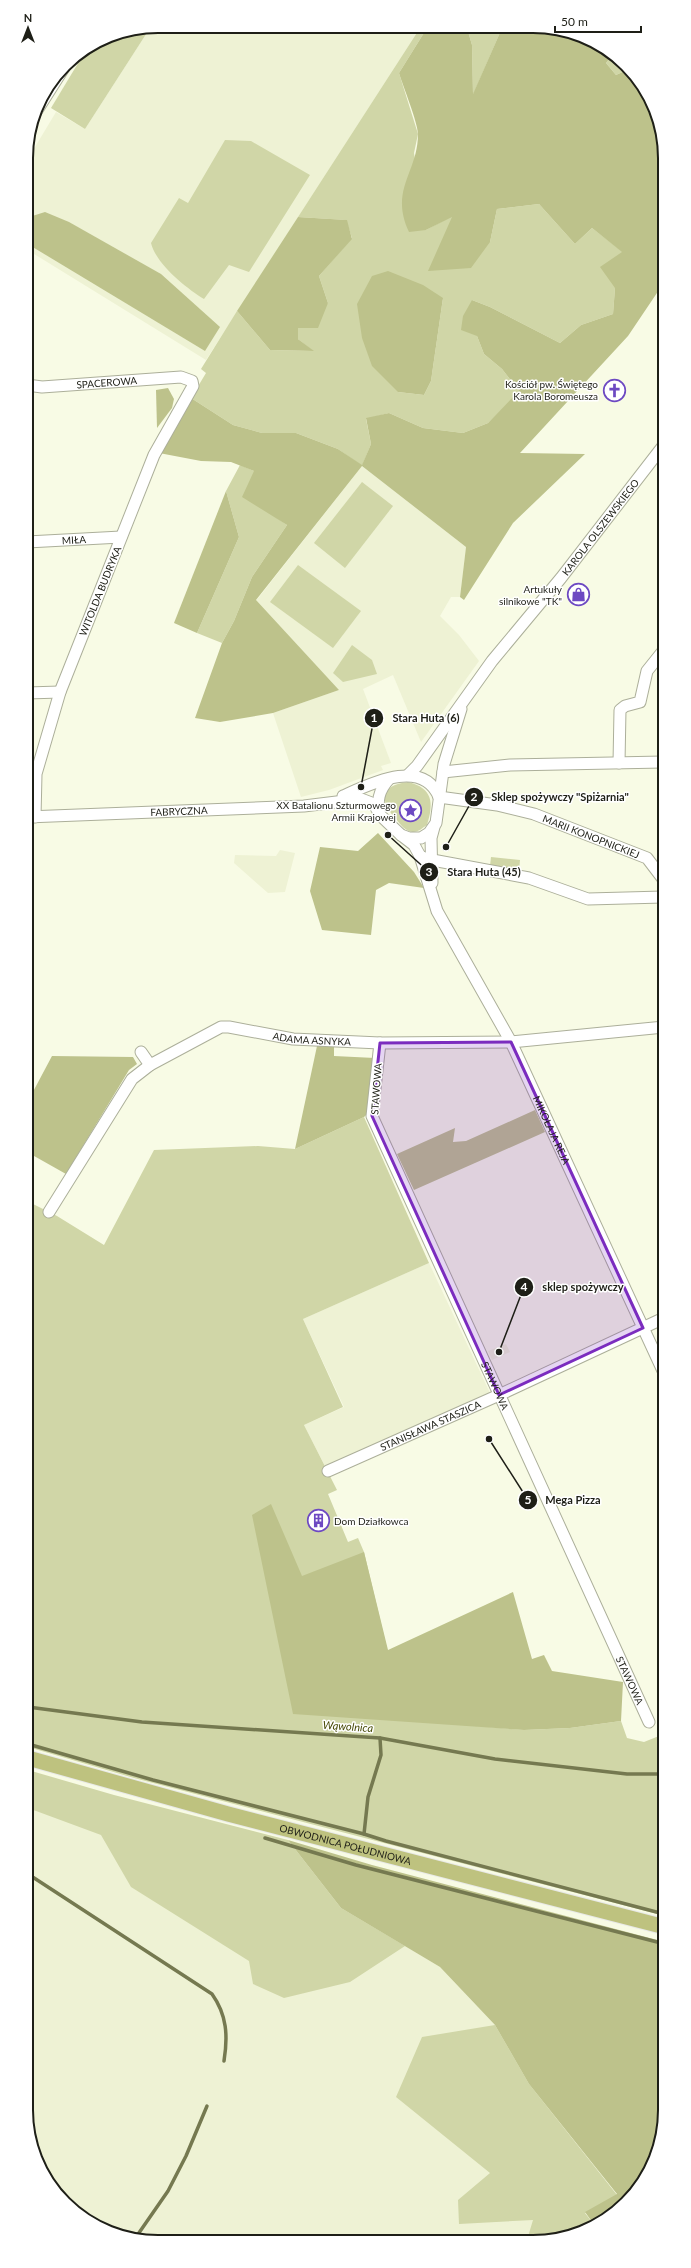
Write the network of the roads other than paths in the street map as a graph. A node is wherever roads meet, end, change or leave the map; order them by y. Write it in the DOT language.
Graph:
graph roads {
  1 [pos="187,378"];
  2 [pos="33,386"];
  3 [pos="658,452"];
  4 [pos="121,537"];
  5 [pos="33,542"];
  6 [pos="658,657"];
  7 [pos="60,692"];
  8 [pos="33,693"];
  9 [pos="463,701"];
  10 [pos="658,762"];
  11 [pos="619,763"];
  12 [pos="443,772"];
  13 [pos="408,775"];
  14 [pos="389,779"];
  15 [pos="439,797"];
  16 [pos="33,800"];
  17 [pos="331,801"];
  18 [pos="380,815"];
  19 [pos="33,817"];
  20 [pos="436,823"];
  21 [pos="401,835"];
  22 [pos="420,856"];
  23 [pos="433,860"];
  24 [pos="658,873"];
  25 [pos="431,891"];
  26 [pos="658,897"];
  27 [pos="658,1029"];
  28 [pos="511,1042"];
  29 [pos="380,1043"];
  30 [pos="141,1052"];
  31 [pos="150,1065"];
  32 [pos="49,1212"];
  33 [pos="658,1321"];
  34 [pos="643,1328"];
  35 [pos="658,1360"];
  36 [pos="499,1395"];
  37 [pos="328,1471"];
  38 [pos="649,1722"];
  39 [pos="33,1759"];
  40 [pos="658,1925"];
  1 -- 2 [label="street, SPACEROWA"];
  1 -- 4 [label="street, WITOLDA BUDRYKA"];
  3 -- 9 [label="street, KAROLA OLSZEWSKIEGO"];
  4 -- 5 [label="street, MIŁA"];
  4 -- 7 [label="street, WITOLDA BUDRYKA"];
  6 -- 11 [label="street"];
  7 -- 8 [label="street"];
  7 -- 16 [label="street, WITOLDA BUDRYKA"];
  9 -- 12 [label="street, KAROLA OLSZEWSKIEGO"];
  9 -- 13 [label="street, KAROLA OLSZEWSKIEGO"];
  10 -- 11 [label="street"];
  11 -- 12 [label="street"];
  12 -- 15 [label="street, KAROLA OLSZEWSKIEGO"];
  13 -- 14 [label="street"];
  13 -- 15 [label="street"];
  14 -- 17 [label="street, FABRYCZNA"];
  14 -- 18 [label="street"];
  15 -- 20 [label="street"];
  15 -- 24 [label="street, MARII KONOPNICKIEJ"];
  17 -- 18 [label="street, FABRYCZNA"];
  17 -- 19 [label="street, FABRYCZNA"];
  18 -- 21 [label="street"];
  20 -- 21 [label="street"];
  20 -- 23 [label="street"];
  21 -- 22 [label="street"];
  22 -- 23 [label="street"];
  22 -- 25 [label="street, MIKOŁAJA REJA"];
  23 -- 25 [label="street"];
  23 -- 26 [label="street"];
  25 -- 28 [label="street, MIKOŁAJA REJA"];
  27 -- 28 [label="street, ADAMA ASNYKA"];
  28 -- 29 [label="street, ADAMA ASNYKA"];
  28 -- 34 [label="street, MIKOŁAJA REJA"];
  29 -- 31 [label="street, ADAMA ASNYKA"];
  29 -- 36 [label="street, STAWOWA"];
  30 -- 31 [label="street"];
  31 -- 32 [label="street, ADAMA ASNYKA"];
  33 -- 34 [label="street, STANISŁAWA STASZICA"];
  34 -- 35 [label="street, MIKOŁAJA REJA"];
  34 -- 36 [label="street, STANISŁAWA STASZICA"];
  36 -- 37 [label="street, STANISŁAWA STASZICA"];
  36 -- 38 [label="street, STAWOWA"];
  39 -- 40 [label="main road, OBWODNICA POŁUDNIOWA"];
}
